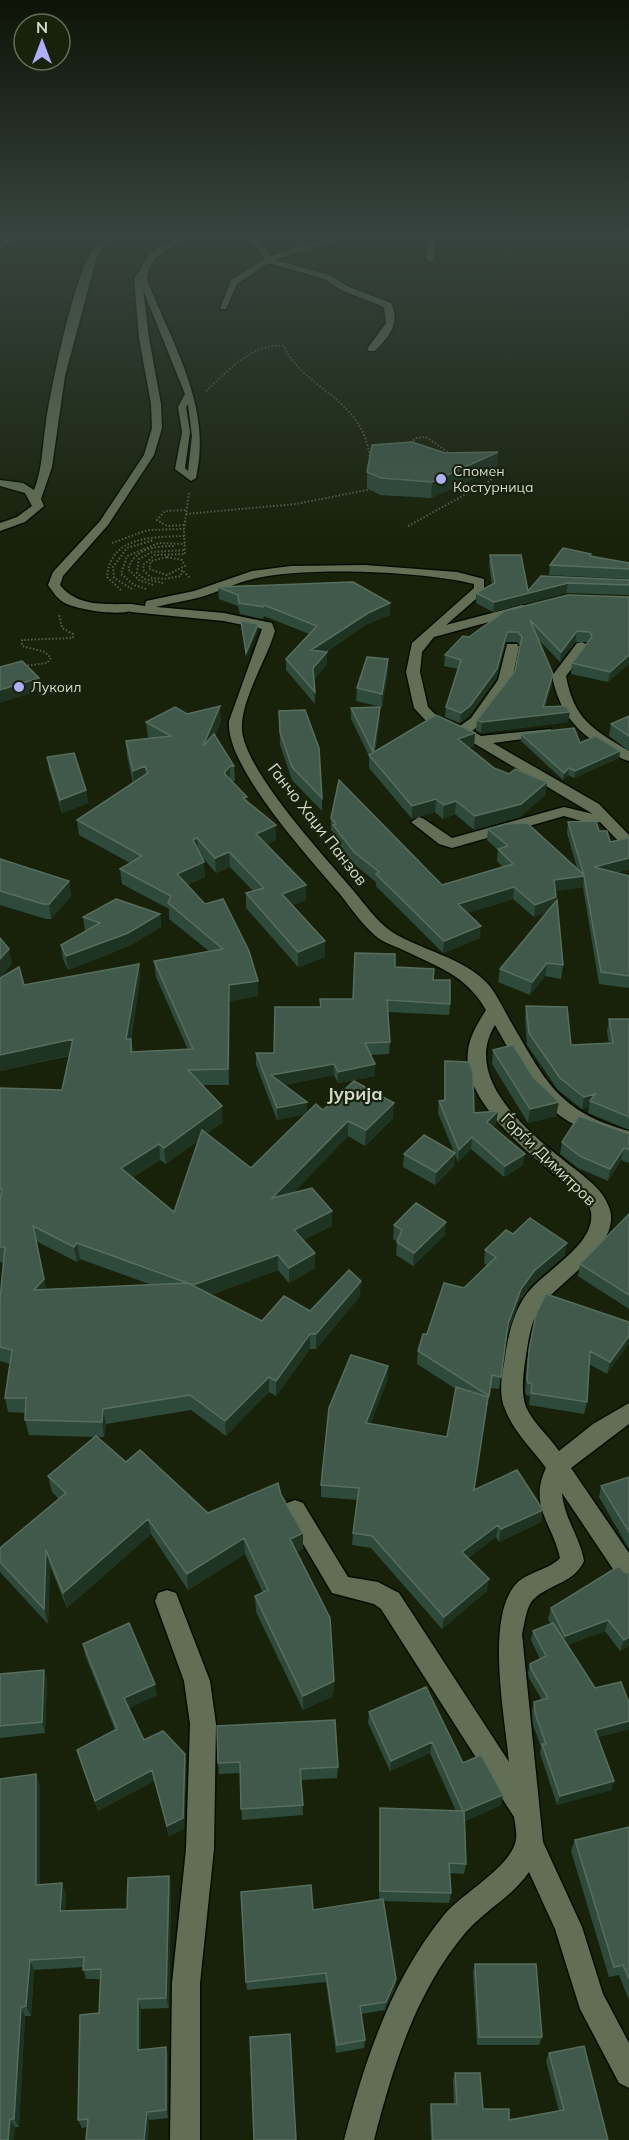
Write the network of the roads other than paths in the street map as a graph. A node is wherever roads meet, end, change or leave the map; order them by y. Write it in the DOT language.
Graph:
graph roads {
  1 [pos="69,333"];
  2 [pos="145,333"];
  3 [pos="164,333"];
  4 [pos="387,333"];
  5 [pos="372,349"];
  6 [pos="189,394"];
  7 [pos="48,469"];
  8 [pos="3,483"];
  9 [pos="37,497"];
  10 [pos="0,527"];
  11 [pos="134,602"];
  12 [pos="538,605"];
  13 [pos="428,634"];
  14 [pos="582,646"];
  15 [pos="512,647"];
  16 [pos="582,727"];
  17 [pos="462,731"];
  18 [pos="479,740"];
  19 [pos="629,757"];
  20 [pos="604,818"];
  21 [pos="419,822"];
  22 [pos="629,844"];
  23 [pos="494,1012"];
  24 [pos="629,1138"];
  25 [pos="629,1412"];
  26 [pos="557,1468"];
  27 [pos="295,1510"];
  28 [pos="629,1573"];
  29 [pos="167,1601"];
  30 [pos="529,1815"];
  31 [pos="530,1843"];
  32 [pos="629,2073"];
  33 [pos="185,2140"];
  34 [pos="359,2140"];
  1 -- 7 [label="street"];
  2 -- 11 [label="street"];
  3 -- 6 [label="lane"];
  4 -- 5 [label="street"];
  6 -- 6 [label="lane"];
  7 -- 8 [label="street"];
  7 -- 9 [label="street"];
  8 -- 9 [label="street"];
  9 -- 10 [label="street"];
  11 -- 13 [label="street"];
  11 -- 23 [label="street, Ганчо Хаџи Панзов"];
  12 -- 13 [label="street"];
  13 -- 17 [label="street"];
  14 -- 16 [label="street"];
  15 -- 17 [label="street"];
  16 -- 18 [label="street"];
  16 -- 19 [label="street"];
  17 -- 18 [label="street"];
  18 -- 20 [label="street"];
  20 -- 21 [label="street"];
  20 -- 22 [label="street"];
  23 -- 24 [label="street"];
  23 -- 26 [label="street, Ѓорѓи Димитров"];
  25 -- 26 [label="street"];
  26 -- 28 [label="street, Ѓорѓи Димитров"];
  26 -- 30 [label="street"];
  27 -- 30 [label="street"];
  29 -- 33 [label="street"];
  30 -- 31 [label="street"];
  31 -- 32 [label="street"];
  31 -- 34 [label="street"];
}
